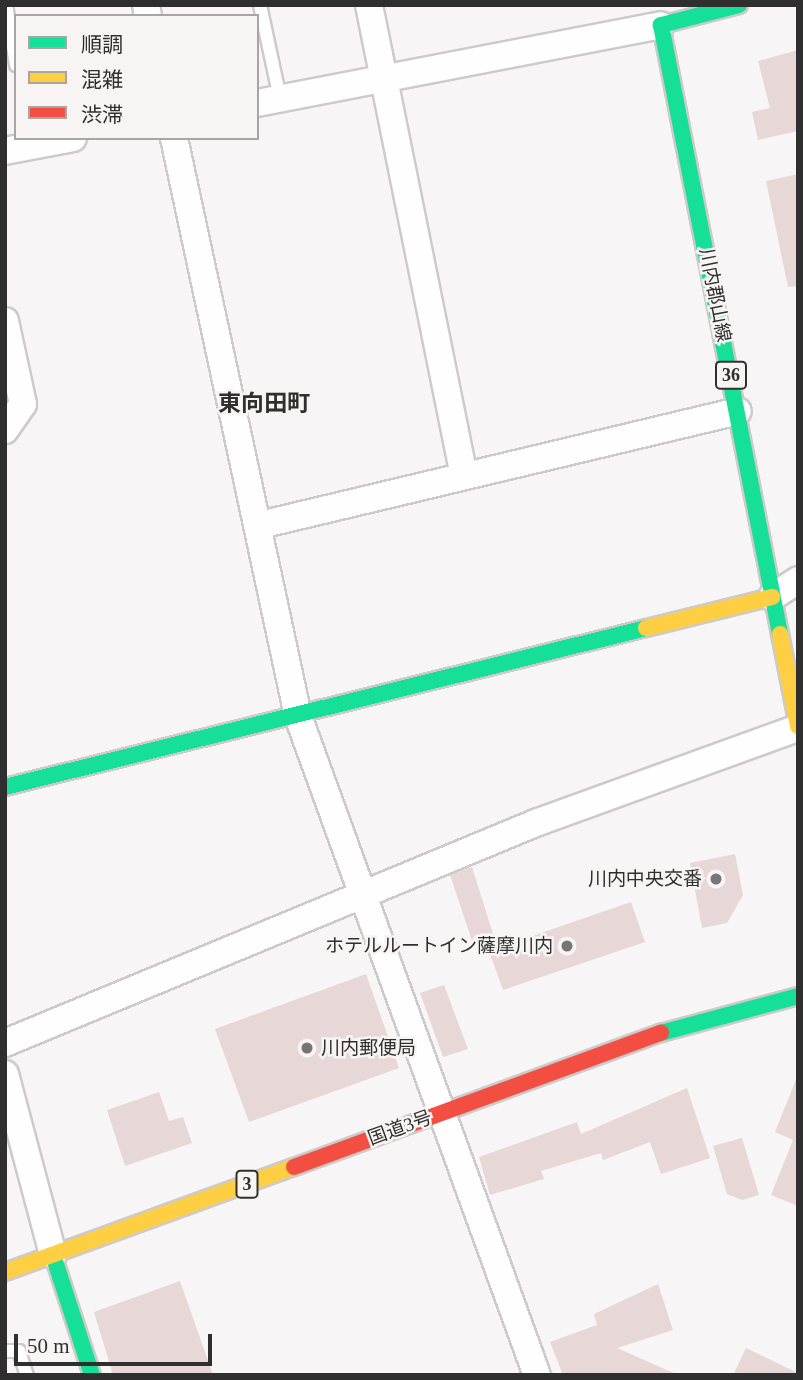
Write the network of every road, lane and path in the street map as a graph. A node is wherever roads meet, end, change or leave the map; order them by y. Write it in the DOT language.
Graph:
graph roads {
  1 [pos="6,5"];
  2 [pos="260,5"];
  3 [pos="369,5"];
  4 [pos="739,5"];
  5 [pos="659,15"];
  6 [pos="14,53"];
  7 [pos="384,78"];
  8 [pos="269,101"];
  9 [pos="58,140"];
  10 [pos="174,140"];
  11 [pos="21,145"];
  12 [pos="5,321"];
  13 [pos="738,411"];
  14 [pos="5,430"];
  15 [pos="464,476"];
  16 [pos="260,525"];
  17 [pos="798,580"];
  18 [pos="772,597"];
  19 [pos="298,716"];
  20 [pos="798,727"];
  21 [pos="5,787"];
  22 [pos="363,895"];
  23 [pos="798,996"];
  24 [pos="5,1043"];
  25 [pos="5,1074"];
  26 [pos="442,1113"];
  27 [pos="53,1255"];
  28 [pos="5,1272"];
  29 [pos="5,1350"];
  30 [pos="27,1375"];
  31 [pos="92,1375"];
  32 [pos="537,1375"];
  1 -- 6 [label="lane"];
  2 -- 8 [label="lane"];
  3 -- 7 [label="street"];
  4 -- 5 [label="main road"];
  5 -- 7 [label="street"];
  5 -- 13 [label="main road, 川内郡山線 / 36"];
  7 -- 8 [label="street"];
  7 -- 15 [label="street"];
  9 -- 11 [label="street"];
  10 -- 16 [label="street"];
  12 -- 14 [label="street"];
  13 -- 15 [label="street"];
  13 -- 18 [label="main road, 川内郡山線 / 36"];
  15 -- 16 [label="street"];
  16 -- 19 [label="street"];
  17 -- 18 [label="street"];
  18 -- 19 [label="main road"];
  18 -- 20 [label="main road, 川内郡山線 / 36"];
  19 -- 21 [label="main road"];
  19 -- 22 [label="street"];
  20 -- 22 [label="street"];
  22 -- 24 [label="street"];
  22 -- 26 [label="street"];
  23 -- 26 [label="main road, 国道3号 / 3"];
  25 -- 27 [label="street"];
  26 -- 27 [label="main road, 国道3号 / 3"];
  26 -- 32 [label="street"];
  27 -- 28 [label="main road, 国道3号 / 3"];
  27 -- 31 [label="main road"];
  29 -- 30 [label="lane"];
}
